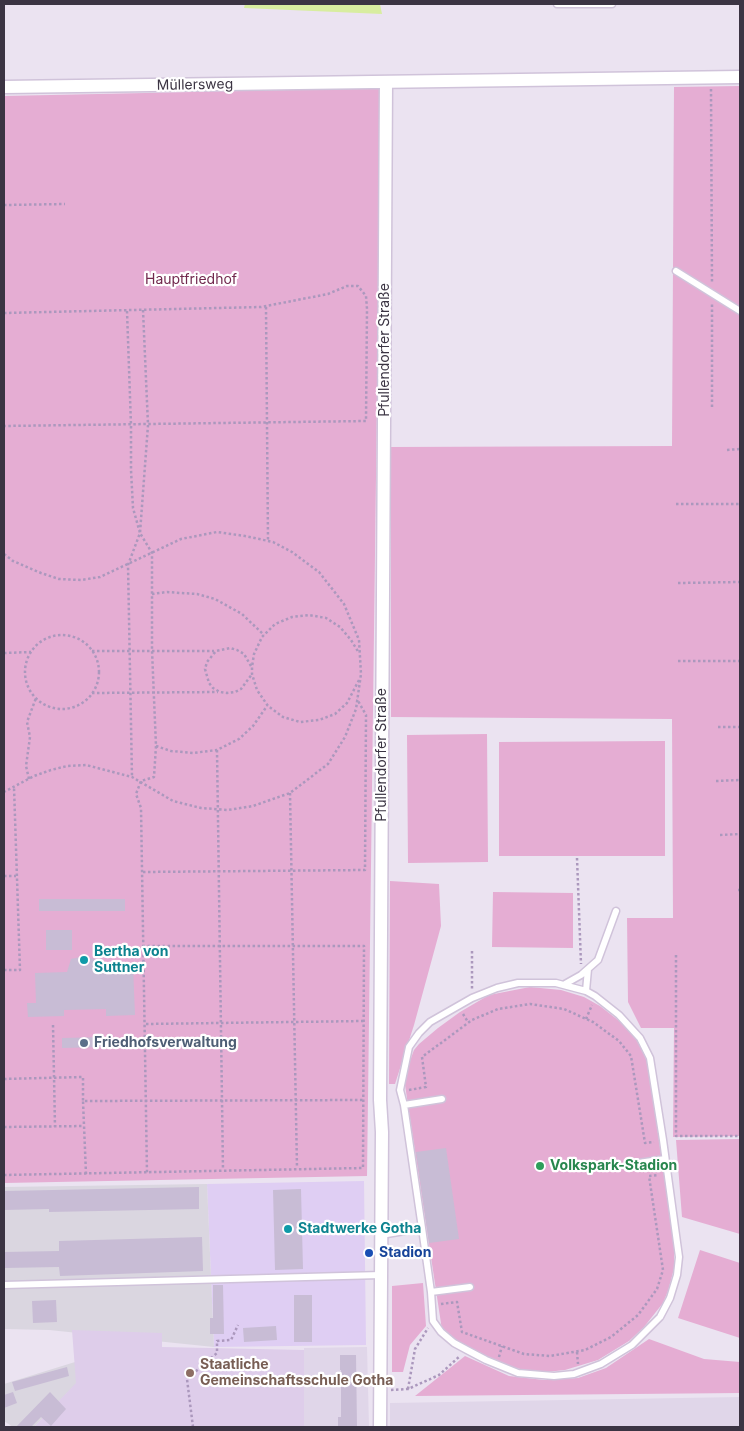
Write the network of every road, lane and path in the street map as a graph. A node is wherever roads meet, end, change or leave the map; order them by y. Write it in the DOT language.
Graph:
graph roads {
  1 [pos="558,4"];
  2 [pos="612,4"];
  3 [pos="740,77"];
  4 [pos="711,78"];
  5 [pos="386,83"];
  6 [pos="4,87"];
  7 [pos="4,204"];
  8 [pos="65,204"];
  9 [pos="676,271"];
  10 [pos="712,293"];
  11 [pos="266,306"];
  12 [pos="128,310"];
  13 [pos="143,310"];
  14 [pos="740,311"];
  15 [pos="4,312"];
  16 [pos="712,407"];
  17 [pos="268,423"];
  18 [pos="132,425"];
  19 [pos="148,425"];
  20 [pos="4,426"];
  21 [pos="740,449"];
  22 [pos="727,450"];
  23 [pos="676,504"];
  24 [pos="740,504"];
  25 [pos="140,533"];
  26 [pos="268,541"];
  27 [pos="152,553"];
  28 [pos="4,554"];
  29 [pos="128,565"];
  30 [pos="740,582"];
  31 [pos="678,583"];
  32 [pos="152,594"];
  33 [pos="264,635"];
  34 [pos="129,650"];
  35 [pos="152,650"];
  36 [pos="92,651"];
  37 [pos="216,651"];
  38 [pos="4,652"];
  39 [pos="31,652"];
  40 [pos="359,655"];
  41 [pos="740,660"];
  42 [pos="678,661"];
  43 [pos="252,667"];
  44 [pos="252,674"];
  45 [pos="361,674"];
  46 [pos="130,692"];
  47 [pos="152,692"];
  48 [pos="220,692"];
  49 [pos="92,693"];
  50 [pos="36,698"];
  51 [pos="357,699"];
  52 [pos="268,706"];
  53 [pos="718,727"];
  54 [pos="740,727"];
  55 [pos="156,746"];
  56 [pos="217,750"];
  57 [pos="132,777"];
  58 [pos="29,779"];
  59 [pos="740,780"];
  60 [pos="141,781"];
  61 [pos="716,781"];
  62 [pos="14,786"];
  63 [pos="4,792"];
  64 [pos="290,793"];
  65 [pos="218,810"];
  66 [pos="740,834"];
  67 [pos="720,835"];
  68 [pos="577,858"];
  69 [pos="218,870"];
  70 [pos="292,870"];
  71 [pos="143,872"];
  72 [pos="4,876"];
  73 [pos="16,876"];
  74 [pos="616,911"];
  75 [pos="144,946"];
  76 [pos="220,947"];
  77 [pos="294,947"];
  78 [pos="472,951"];
  79 [pos="676,955"];
  80 [pos="588,969"];
  81 [pos="4,970"];
  82 [pos="581,975"];
  83 [pos="565,984"];
  84 [pos="586,991"];
  85 [pos="595,996"];
  86 [pos="472,998"];
  87 [pos="586,1019"];
  88 [pos="364,1021"];
  89 [pos="294,1022"];
  90 [pos="221,1023"];
  91 [pos="146,1024"];
  92 [pos="53,1025"];
  93 [pos="54,1078"];
  94 [pos="4,1079"];
  95 [pos="400,1092"];
  96 [pos="442,1099"];
  97 [pos="295,1100"];
  98 [pos="363,1100"];
  99 [pos="380,1100"];
  100 [pos="83,1101"];
  101 [pos="146,1101"];
  102 [pos="221,1102"];
  103 [pos="404,1105"];
  104 [pos="84,1126"];
  105 [pos="4,1127"];
  106 [pos="55,1127"];
  107 [pos="740,1136"];
  108 [pos="663,1140"];
  109 [pos="665,1159"];
  110 [pos="632,1164"];
  111 [pos="297,1168"];
  112 [pos="223,1170"];
  113 [pos="147,1173"];
  114 [pos="86,1174"];
  115 [pos="668,1174"];
  116 [pos="4,1176"];
  117 [pos="422,1228"];
  118 [pos="381,1235"];
  119 [pos="381,1275"];
  120 [pos="4,1285"];
  121 [pos="470,1287"];
  122 [pos="431,1292"];
  123 [pos="432,1305"];
  124 [pos="433,1322"];
  125 [pos="238,1325"];
  126 [pos="467,1350"];
  127 [pos="408,1389"];
  128 [pos="398,1390"];
  129 [pos="193,1427"];
  130 [pos="380,1427"];
  1 -- 2 [label="lane"];
  3 -- 4 [label="street, Müllersweg"];
  4 -- 5 [label="street, Müllersweg"];
  4 -- 10 [label="path"];
  5 -- 6 [label="street, Müllersweg"];
  5 -- 99 [label="street, Pfullendorfer Straße"];
  7 -- 8 [label="path"];
  9 -- 10 [label="lane"];
  10 -- 14 [label="lane"];
  10 -- 16 [label="path"];
  11 -- 13 [label="path"];
  11 -- 17 [label="path"];
  11 -- 17 [label="path"];
  12 -- 13 [label="path"];
  12 -- 15 [label="path"];
  12 -- 18 [label="path"];
  13 -- 19 [label="path"];
  17 -- 19 [label="path"];
  17 -- 26 [label="path"];
  18 -- 19 [label="path"];
  18 -- 20 [label="path"];
  18 -- 25 [label="path"];
  19 -- 25 [label="path"];
  21 -- 22 [label="path"];
  23 -- 24 [label="path"];
  25 -- 27 [label="path"];
  25 -- 29 [label="path"];
  26 -- 27 [label="path"];
  26 -- 40 [label="path"];
  27 -- 29 [label="path"];
  27 -- 32 [label="path"];
  28 -- 29 [label="path"];
  29 -- 34 [label="path"];
  30 -- 31 [label="path"];
  32 -- 33 [label="path"];
  32 -- 35 [label="path"];
  33 -- 40 [label="path"];
  33 -- 43 [label="path"];
  34 -- 35 [label="path"];
  34 -- 36 [label="path"];
  34 -- 46 [label="path"];
  35 -- 37 [label="path"];
  35 -- 47 [label="path"];
  36 -- 39 [label="path"];
  36 -- 49 [label="path"];
  37 -- 43 [label="path"];
  37 -- 48 [label="path"];
  38 -- 39 [label="path"];
  39 -- 50 [label="path"];
  40 -- 45 [label="path"];
  41 -- 42 [label="path"];
  43 -- 44 [label="path"];
  44 -- 48 [label="path"];
  44 -- 52 [label="path"];
  45 -- 51 [label="path"];
  45 -- 52 [label="path"];
  46 -- 47 [label="path"];
  46 -- 49 [label="path"];
  46 -- 57 [label="path"];
  47 -- 48 [label="path"];
  47 -- 55 [label="path"];
  49 -- 50 [label="path"];
  50 -- 58 [label="path"];
  51 -- 64 [label="path"];
  51 -- 70 [label="path"];
  52 -- 56 [label="path"];
  53 -- 54 [label="path"];
  55 -- 56 [label="path"];
  55 -- 60 [label="path"];
  56 -- 65 [label="path"];
  57 -- 58 [label="path"];
  57 -- 60 [label="path"];
  58 -- 62 [label="path"];
  59 -- 61 [label="path"];
  60 -- 65 [label="path"];
  60 -- 71 [label="path"];
  62 -- 63 [label="path"];
  62 -- 73 [label="path"];
  64 -- 65 [label="path"];
  64 -- 70 [label="path"];
  65 -- 69 [label="path"];
  66 -- 67 [label="path"];
  68 -- 82 [label="path"];
  69 -- 70 [label="path"];
  69 -- 71 [label="path"];
  69 -- 76 [label="path"];
  70 -- 77 [label="path"];
  71 -- 75 [label="path"];
  72 -- 73 [label="path"];
  73 -- 81 [label="path"];
  74 -- 80 [label="lane"];
  75 -- 76 [label="path"];
  75 -- 91 [label="path"];
  76 -- 77 [label="path"];
  76 -- 90 [label="path"];
  77 -- 88 [label="path"];
  77 -- 89 [label="path"];
  78 -- 86 [label="path"];
  79 -- 107 [label="path"];
  80 -- 82 [label="lane"];
  80 -- 84 [label="lane"];
  82 -- 83 [label="lane"];
  83 -- 84 [label="lane"];
  83 -- 86 [label="lane"];
  84 -- 85 [label="lane"];
  85 -- 87 [label="path"];
  85 -- 108 [label="lane"];
  86 -- 95 [label="lane"];
  87 -- 95 [label="path"];
  87 -- 108 [label="path"];
  88 -- 89 [label="path"];
  88 -- 98 [label="path"];
  89 -- 90 [label="path"];
  89 -- 97 [label="path"];
  90 -- 91 [label="path"];
  90 -- 102 [label="path"];
  91 -- 101 [label="path"];
  92 -- 93 [label="path"];
  93 -- 94 [label="path"];
  93 -- 100 [label="path"];
  93 -- 106 [label="path"];
  95 -- 103 [label="lane"];
  96 -- 103 [label="lane"];
  97 -- 98 [label="path"];
  97 -- 102 [label="path"];
  97 -- 111 [label="path"];
  98 -- 99 [label="path"];
  98 -- 111 [label="path"];
  99 -- 118 [label="street, Pfullendorfer Straße"];
  100 -- 101 [label="path"];
  100 -- 104 [label="path"];
  101 -- 102 [label="path"];
  101 -- 113 [label="path"];
  102 -- 112 [label="path"];
  103 -- 117 [label="lane"];
  104 -- 106 [label="path"];
  104 -- 114 [label="path"];
  105 -- 106 [label="path"];
  108 -- 109 [label="lane"];
  109 -- 110 [label="lane"];
  109 -- 115 [label="lane"];
  111 -- 112 [label="path"];
  112 -- 113 [label="path"];
  113 -- 114 [label="path"];
  114 -- 116 [label="path"];
  115 -- 123 [label="path"];
  115 -- 126 [label="lane"];
  117 -- 118 [label="lane"];
  117 -- 122 [label="lane"];
  118 -- 119 [label="street, Pfullendorfer Straße"];
  119 -- 120 [label="lane"];
  119 -- 130 [label="street, Pfullendorfer Straße"];
  121 -- 122 [label="lane"];
  122 -- 123 [label="lane"];
  123 -- 124 [label="lane"];
  124 -- 126 [label="lane"];
  124 -- 127 [label="path"];
  125 -- 129 [label="path"];
  126 -- 127 [label="path"];
  127 -- 128 [label="path"];
}
